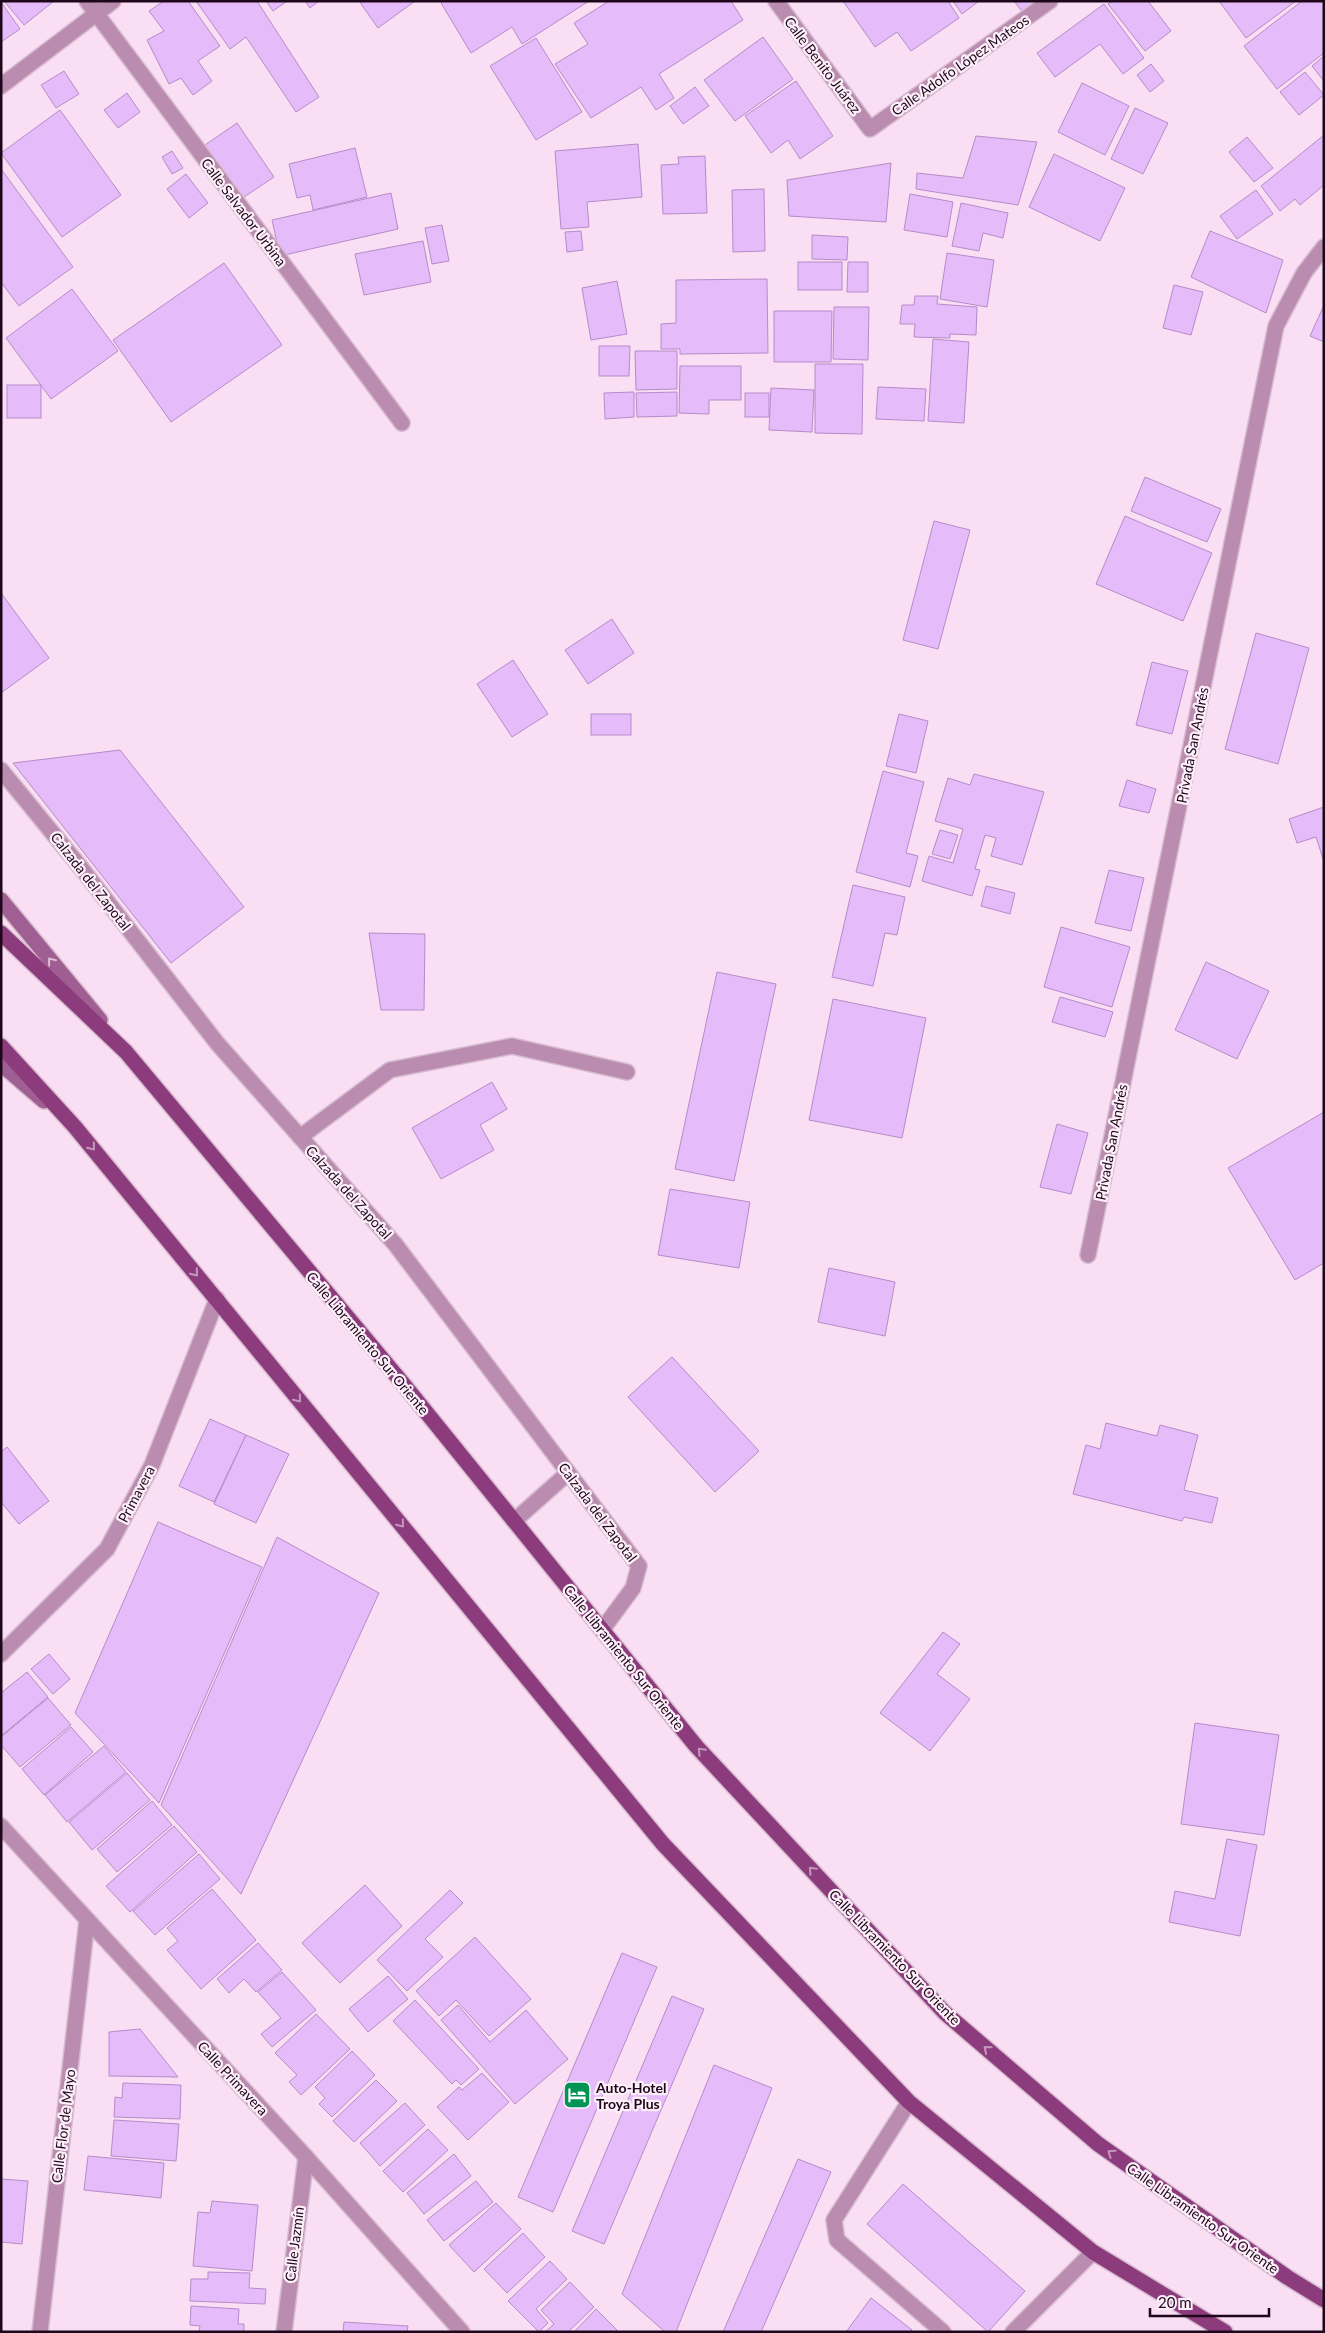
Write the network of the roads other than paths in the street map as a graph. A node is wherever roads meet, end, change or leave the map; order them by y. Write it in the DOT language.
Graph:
graph roads {
  1 [pos="87,1"];
  2 [pos="113,1"];
  3 [pos="776,1"];
  4 [pos="1050,1"];
  5 [pos="96,14"];
  6 [pos="1,86"];
  7 [pos="870,129"];
  8 [pos="1324,247"];
  9 [pos="402,422"];
  10 [pos="1,770"];
  11 [pos="1,900"];
  12 [pos="1,933"];
  13 [pos="1,1046"];
  14 [pos="126,1052"];
  15 [pos="1,1064"];
  16 [pos="627,1072"];
  17 [pos="75,1127"];
  18 [pos="300,1137"];
  19 [pos="1088,1255"];
  20 [pos="217,1299"];
  21 [pos="568,1473"];
  22 [pos="514,1521"];
  23 [pos="602,1630"];
  24 [pos="1,1654"];
  25 [pos="1,1826"];
  26 [pos="87,1920"];
  27 [pos="909,2102"];
  28 [pos="306,2157"];
  29 [pos="1093,2252"];
  30 [pos="1324,2300"];
  31 [pos="40,2332"];
  32 [pos="284,2332"];
  33 [pos="462,2332"];
  34 [pos="943,2332"];
  35 [pos="1013,2332"];
  36 [pos="1226,2332"];
  1 -- 5 [label="street, Calle Salvador Urbina"];
  2 -- 5 [label="street"];
  3 -- 7 [label="street, Calle Benito Juárez"];
  4 -- 7 [label="street, Calle Adolfo López Mateos"];
  5 -- 6 [label="street"];
  5 -- 9 [label="street, Calle Salvador Urbina"];
  8 -- 19 [label="street, Privada San Andrés"];
  10 -- 18 [label="street, Calzada del Zapotal"];
  14 -- 11 [label="street, one-way"];
  12 -- 14 [label="main road, Calle Libramiento Sur Oriente"];
  13 -- 17 [label="main road"];
  14 -- 22 [label="main road, Calle Libramiento Sur Oriente"];
  15 -- 17 [label="street"];
  16 -- 18 [label="street"];
  17 -- 20 [label="main road, one-way"];
  18 -- 21 [label="street, Calzada del Zapotal"];
  20 -- 24 [label="street, Primavera"];
  20 -- 27 [label="main road, one-way"];
  21 -- 22 [label="street"];
  21 -- 23 [label="street, Calzada del Zapotal"];
  22 -- 23 [label="main road, Calle Libramiento Sur Oriente"];
  30 -- 23 [label="main road, Calle Libramiento Sur Oriente, one-way"];
  25 -- 26 [label="street, Calle Primavera"];
  26 -- 28 [label="street, Calle Primavera"];
  26 -- 31 [label="street, Calle Flor de Mayo"];
  27 -- 29 [label="main road"];
  27 -- 34 [label="street"];
  28 -- 32 [label="street, Calle Jazmín"];
  28 -- 33 [label="street, Calle Primavera"];
  29 -- 35 [label="street"];
  29 -- 36 [label="main road"];
}
